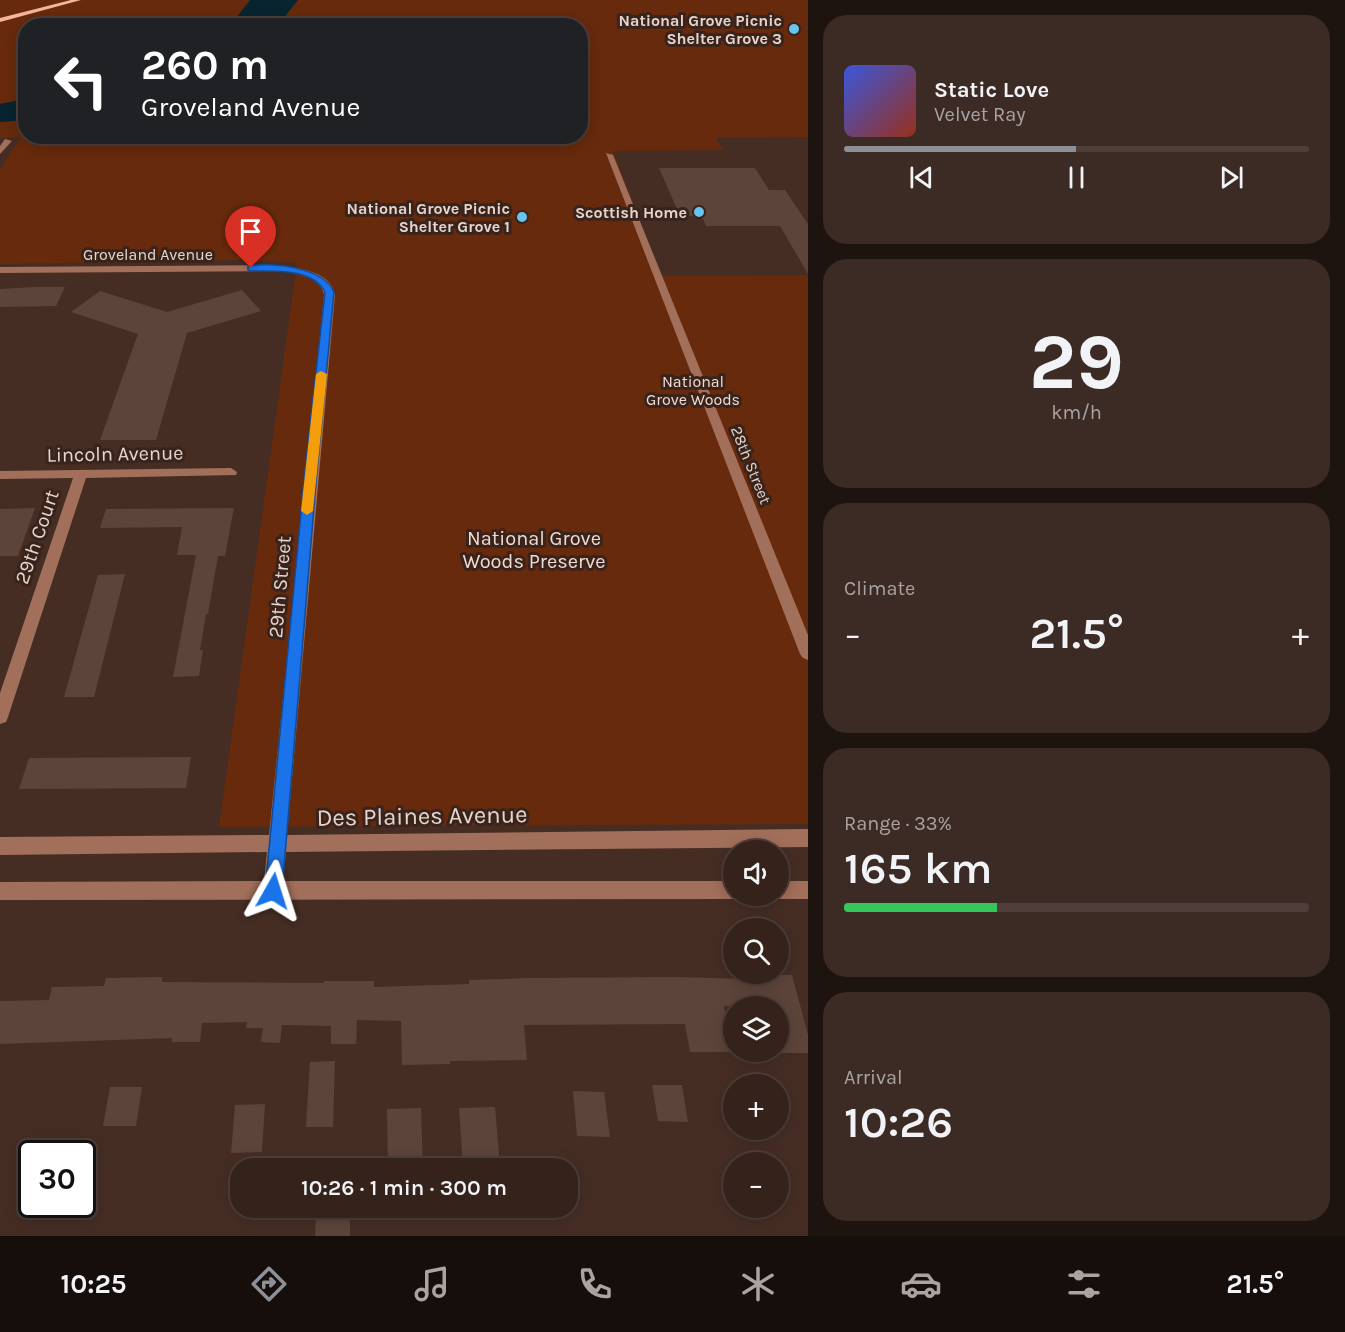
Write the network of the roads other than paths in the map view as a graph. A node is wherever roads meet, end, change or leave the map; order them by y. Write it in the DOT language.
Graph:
graph roads {
  1 [pos="78,0"];
  2 [pos="0,20"];
  3 [pos="0,142"];
  4 [pos="0,152"];
  5 [pos="609,155"];
  6 [pos="0,270"];
  7 [pos="328,286"];
  8 [pos="231,472"];
  9 [pos="81,474"];
  10 [pos="0,475"];
  11 [pos="808,654"];
  12 [pos="0,717"];
  13 [pos="808,838"];
  14 [pos="278,843"];
  15 [pos="0,846"];
  16 [pos="723,890"];
  17 [pos="789,890"];
  18 [pos="808,890"];
  19 [pos="0,891"];
  20 [pos="273,891"];
  1 -- 2 [label="main road"];
  3 -- 4 [label="street"];
  5 -- 11 [label="street, 28th Street"];
  6 -- 7 [label="street, Groveland Avenue"];
  7 -- 14 [label="street, 29th Street"];
  8 -- 9 [label="street, Lincoln Avenue"];
  9 -- 10 [label="street, Lincoln Avenue"];
  9 -- 12 [label="street, 29th Court"];
  13 -- 14 [label="street, Des Plaines Avenue"];
  14 -- 15 [label="street, Des Plaines Avenue"];
  14 -- 20 [label="street, 29th Street"];
  16 -- 20 [label="street"];
  17 -- 18 [label="street"];
  19 -- 20 [label="street"];
}
